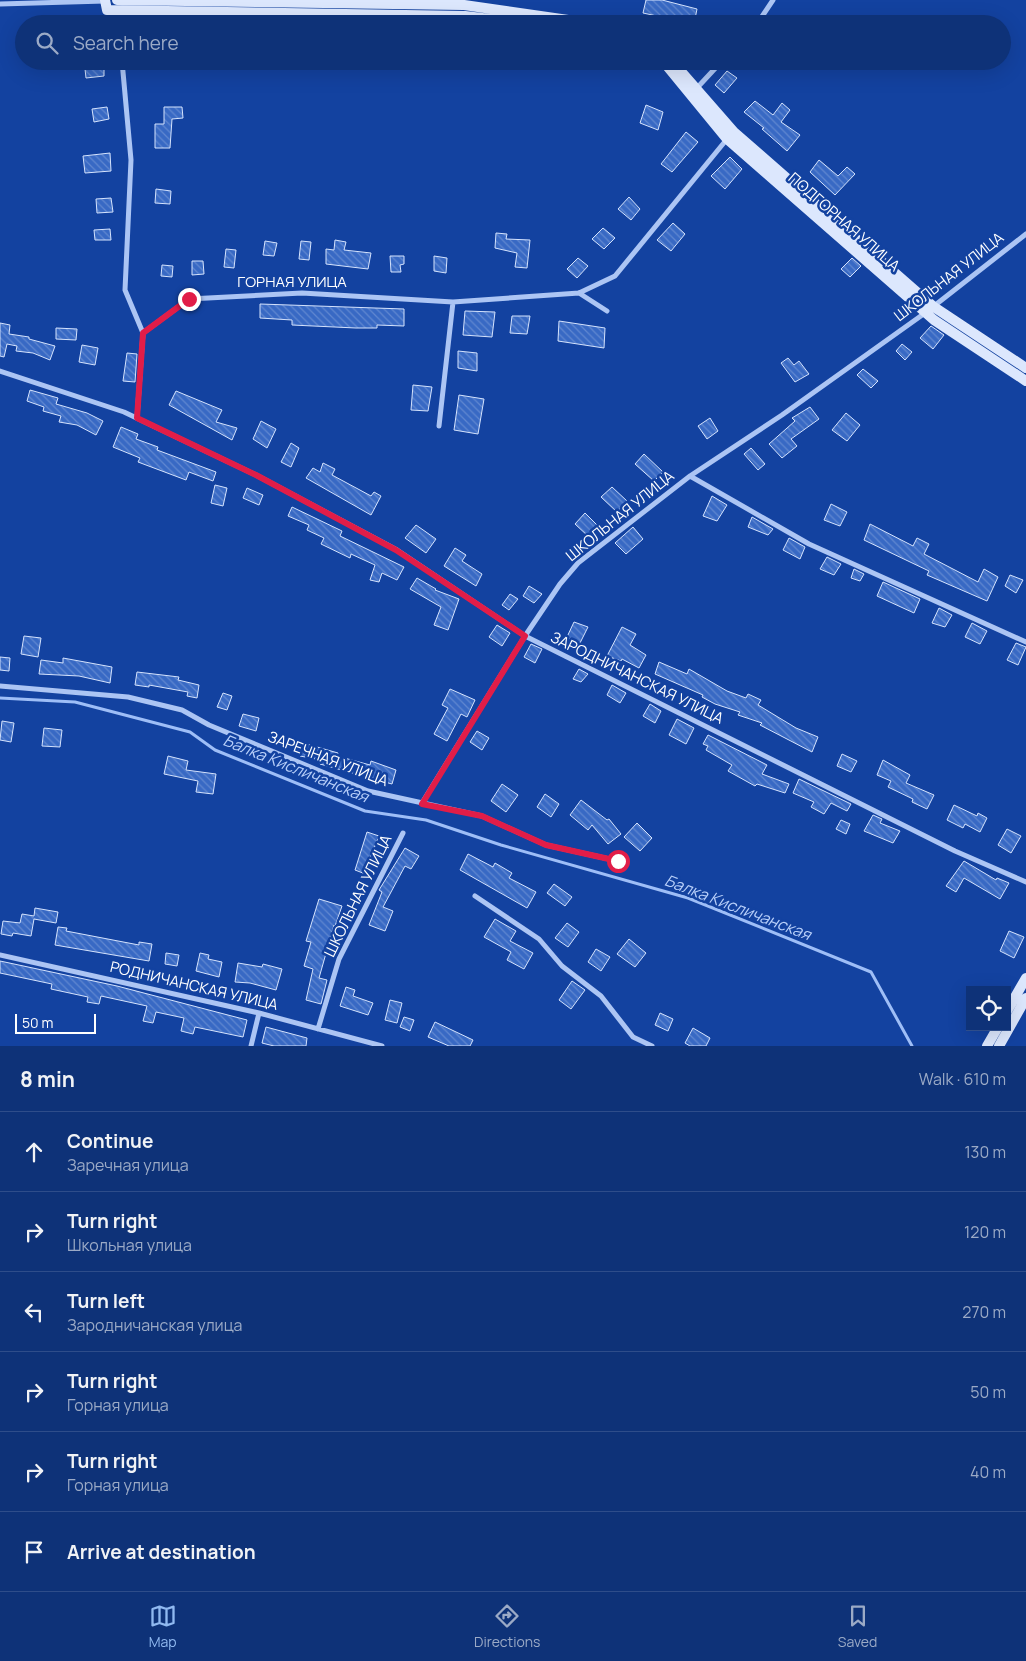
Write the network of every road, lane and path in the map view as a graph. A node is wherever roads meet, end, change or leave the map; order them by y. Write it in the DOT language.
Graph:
graph roads {
  1 [pos="773,0"];
  2 [pos="0,4"];
  3 [pos="106,4"];
  4 [pos="117,4"];
  5 [pos="436,15"];
  6 [pos="533,15"];
  7 [pos="763,15"];
  8 [pos="123,70"];
  9 [pos="672,70"];
  10 [pos="678,70"];
  11 [pos="714,70"];
  12 [pos="693,92"];
  13 [pos="730,136"];
  14 [pos="1026,234"];
  15 [pos="579,293"];
  16 [pos="453,302"];
  17 [pos="930,310"];
  18 [pos="607,311"];
  19 [pos="143,333"];
  20 [pos="1026,368"];
  21 [pos="0,371"];
  22 [pos="1026,381"];
  23 [pos="137,418"];
  24 [pos="439,426"];
  25 [pos="690,476"];
  26 [pos="525,636"];
  27 [pos="1026,642"];
  28 [pos="0,686"];
  29 [pos="422,804"];
  30 [pos="403,833"];
  31 [pos="618,861"];
  32 [pos="1026,882"];
  33 [pos="475,896"];
  34 [pos="0,955"];
  35 [pos="1026,978"];
  36 [pos="1026,998"];
  37 [pos="1011,1004"];
  38 [pos="259,1013"];
  39 [pos="318,1029"];
  40 [pos="996,1031"];
  41 [pos="251,1046"];
  42 [pos="382,1046"];
  43 [pos="652,1046"];
  44 [pos="987,1046"];
  45 [pos="999,1046"];
  1 -- 7 [label="street"];
  2 -- 3 [label="street"];
  3 -- 4 [label="street"];
  4 -- 5 [label="street"];
  4 -- 6 [label="street"];
  8 -- 19 [label="street"];
  9 -- 12 [label="street"];
  10 -- 12 [label="street"];
  11 -- 12 [label="street"];
  12 -- 13 [label="street, ПОДГОРНАЯ УЛИЦА"];
  13 -- 15 [label="street"];
  13 -- 17 [label="street, ПОДГОРНАЯ УЛИЦА"];
  14 -- 17 [label="street, ШКОЛЬНАЯ УЛИЦА"];
  15 -- 16 [label="street, ГОРНАЯ УЛИЦА"];
  15 -- 18 [label="street"];
  16 -- 19 [label="street, ГОРНАЯ УЛИЦА"];
  16 -- 24 [label="street"];
  17 -- 20 [label="street, ПОДГОРНАЯ УЛИЦА"];
  17 -- 22 [label="street, ПОДГОРНАЯ УЛИЦА"];
  17 -- 25 [label="street, ШКОЛЬНАЯ УЛИЦА"];
  19 -- 23 [label="street"];
  21 -- 23 [label="street, ЗАРОДНИЧАНСКАЯ УЛИЦА"];
  23 -- 26 [label="street, ЗАРОДНИЧАНСКАЯ УЛИЦА"];
  25 -- 26 [label="street, ШКОЛЬНАЯ УЛИЦА"];
  25 -- 27 [label="street, ШКОЛЬНАЯ УЛИЦА"];
  26 -- 29 [label="street, ШКОЛЬНАЯ УЛИЦА"];
  26 -- 32 [label="street, ЗАРОДНИЧАНСКАЯ УЛИЦА"];
  28 -- 29 [label="street, ЗАРЕЧНАЯ УЛИЦА"];
  29 -- 31 [label="street, ЗАРЕЧНАЯ УЛИЦА"];
  30 -- 39 [label="street, ШКОЛЬНАЯ УЛИЦА"];
  33 -- 43 [label="street"];
  34 -- 38 [label="street, РОДНИЧАНСКАЯ УЛИЦА"];
  35 -- 37 [label="street"];
  36 -- 45 [label="street"];
  38 -- 39 [label="street, РОДНИЧАНСКАЯ УЛИЦА"];
  38 -- 41 [label="street"];
  39 -- 42 [label="street, РОДНИЧАНСКАЯ УЛИЦА"];
  40 -- 44 [label="street"];
}
